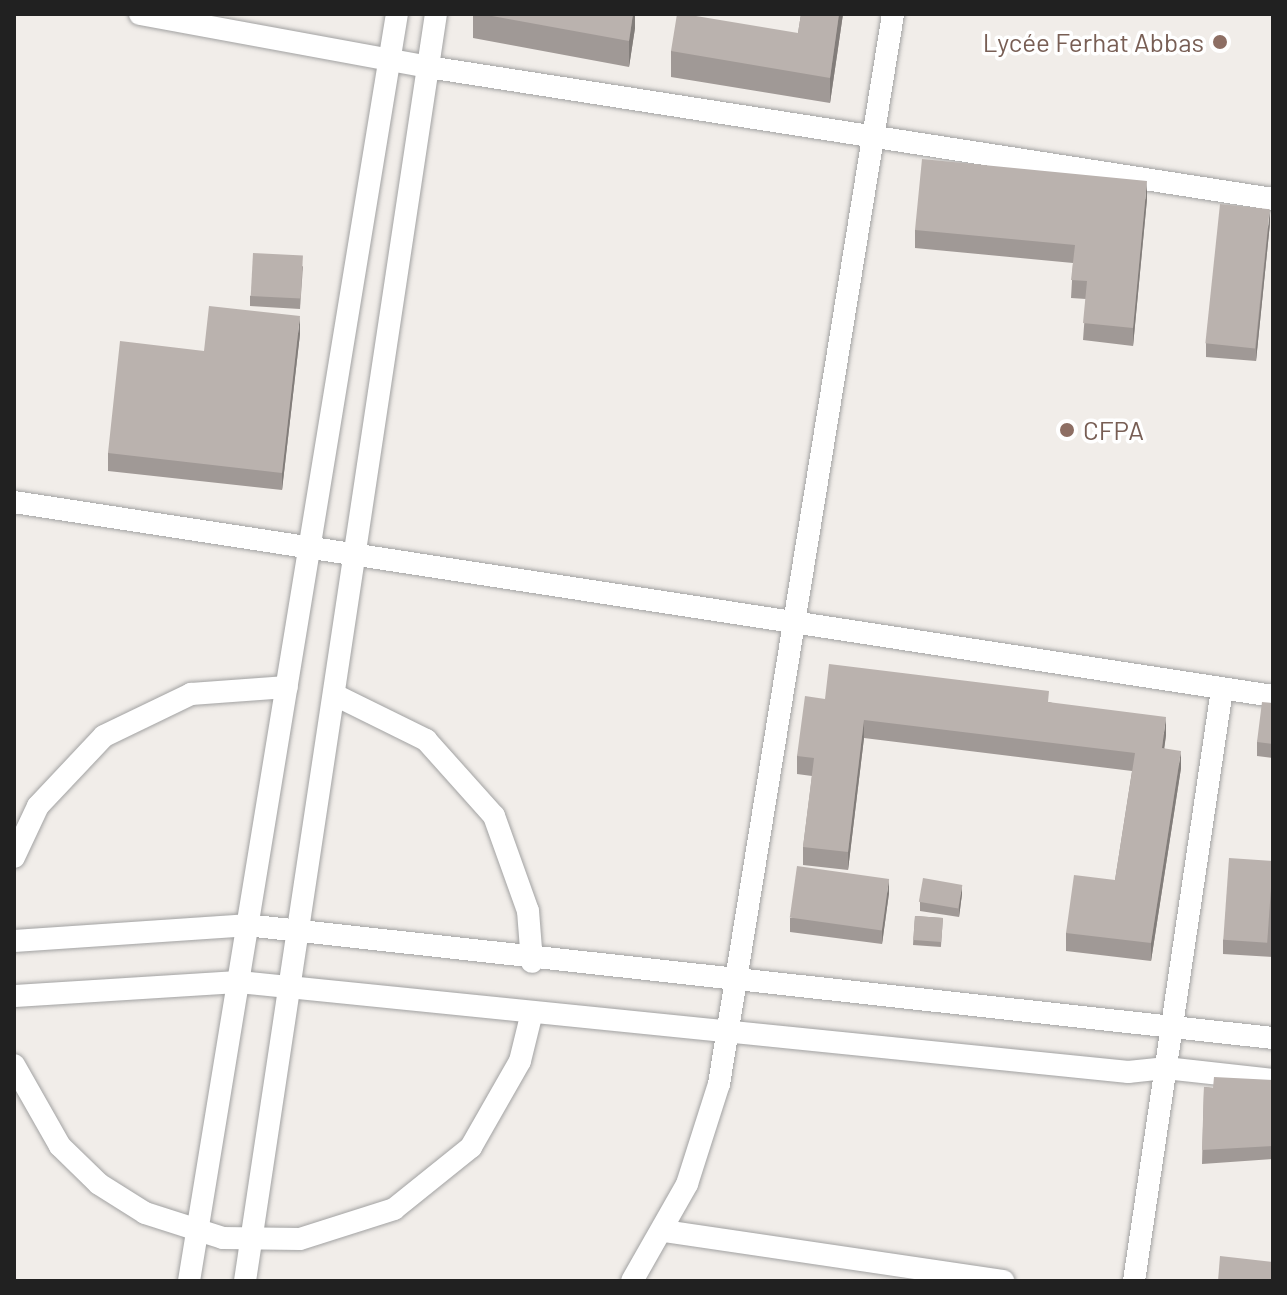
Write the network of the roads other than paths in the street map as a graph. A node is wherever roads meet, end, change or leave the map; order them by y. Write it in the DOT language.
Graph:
graph roads {
  1 [pos="140,14"];
  2 [pos="397,14"];
  3 [pos="436,14"];
  4 [pos="893,14"];
  5 [pos="391,55"];
  6 [pos="428,67"];
  7 [pos="874,138"];
  8 [pos="1273,199"];
  9 [pos="14,502"];
  10 [pos="311,551"];
  11 [pos="357,560"];
  12 [pos="796,624"];
  13 [pos="287,687"];
  14 [pos="1222,689"];
  15 [pos="335,695"];
  16 [pos="1273,696"];
  17 [pos="14,857"];
  18 [pos="246,925"];
  19 [pos="301,931"];
  20 [pos="14,941"];
  21 [pos="532,962"];
  22 [pos="239,982"];
  23 [pos="735,983"];
  24 [pos="290,987"];
  25 [pos="14,996"];
  26 [pos="532,1012"];
  27 [pos="1168,1028"];
  28 [pos="727,1032"];
  29 [pos="1273,1038"];
  30 [pos="14,1065"];
  31 [pos="1165,1068"];
  32 [pos="1273,1080"];
  33 [pos="664,1231"];
  34 [pos="196,1232"];
  35 [pos="251,1241"];
  36 [pos="189,1281"];
  37 [pos="245,1281"];
  38 [pos="632,1281"];
  39 [pos="1003,1281"];
  40 [pos="1134,1281"];
  1 -- 5 [label="street"];
  2 -- 5 [label="street"];
  3 -- 6 [label="street"];
  4 -- 7 [label="street"];
  5 -- 6 [label="street"];
  5 -- 10 [label="street"];
  6 -- 7 [label="street"];
  6 -- 11 [label="street"];
  7 -- 8 [label="street"];
  7 -- 12 [label="street"];
  9 -- 10 [label="street"];
  10 -- 11 [label="street"];
  10 -- 13 [label="street"];
  11 -- 12 [label="street"];
  11 -- 15 [label="street"];
  12 -- 14 [label="street"];
  12 -- 23 [label="street"];
  13 -- 17 [label="street"];
  13 -- 18 [label="street"];
  14 -- 16 [label="street"];
  14 -- 27 [label="street"];
  15 -- 19 [label="street"];
  15 -- 21 [label="street"];
  18 -- 19 [label="street"];
  18 -- 20 [label="street"];
  18 -- 22 [label="street"];
  19 -- 21 [label="street"];
  19 -- 24 [label="street"];
  21 -- 23 [label="street"];
  22 -- 24 [label="street"];
  22 -- 25 [label="street"];
  22 -- 34 [label="street"];
  23 -- 27 [label="street"];
  23 -- 28 [label="street"];
  24 -- 26 [label="street"];
  24 -- 35 [label="street"];
  26 -- 28 [label="street"];
  26 -- 35 [label="street"];
  27 -- 29 [label="street"];
  27 -- 31 [label="street"];
  28 -- 31 [label="street"];
  28 -- 33 [label="street"];
  30 -- 34 [label="street"];
  31 -- 32 [label="street"];
  31 -- 40 [label="street"];
  33 -- 38 [label="street"];
  33 -- 39 [label="street"];
  34 -- 35 [label="street"];
  34 -- 36 [label="street"];
  35 -- 37 [label="street"];
}
